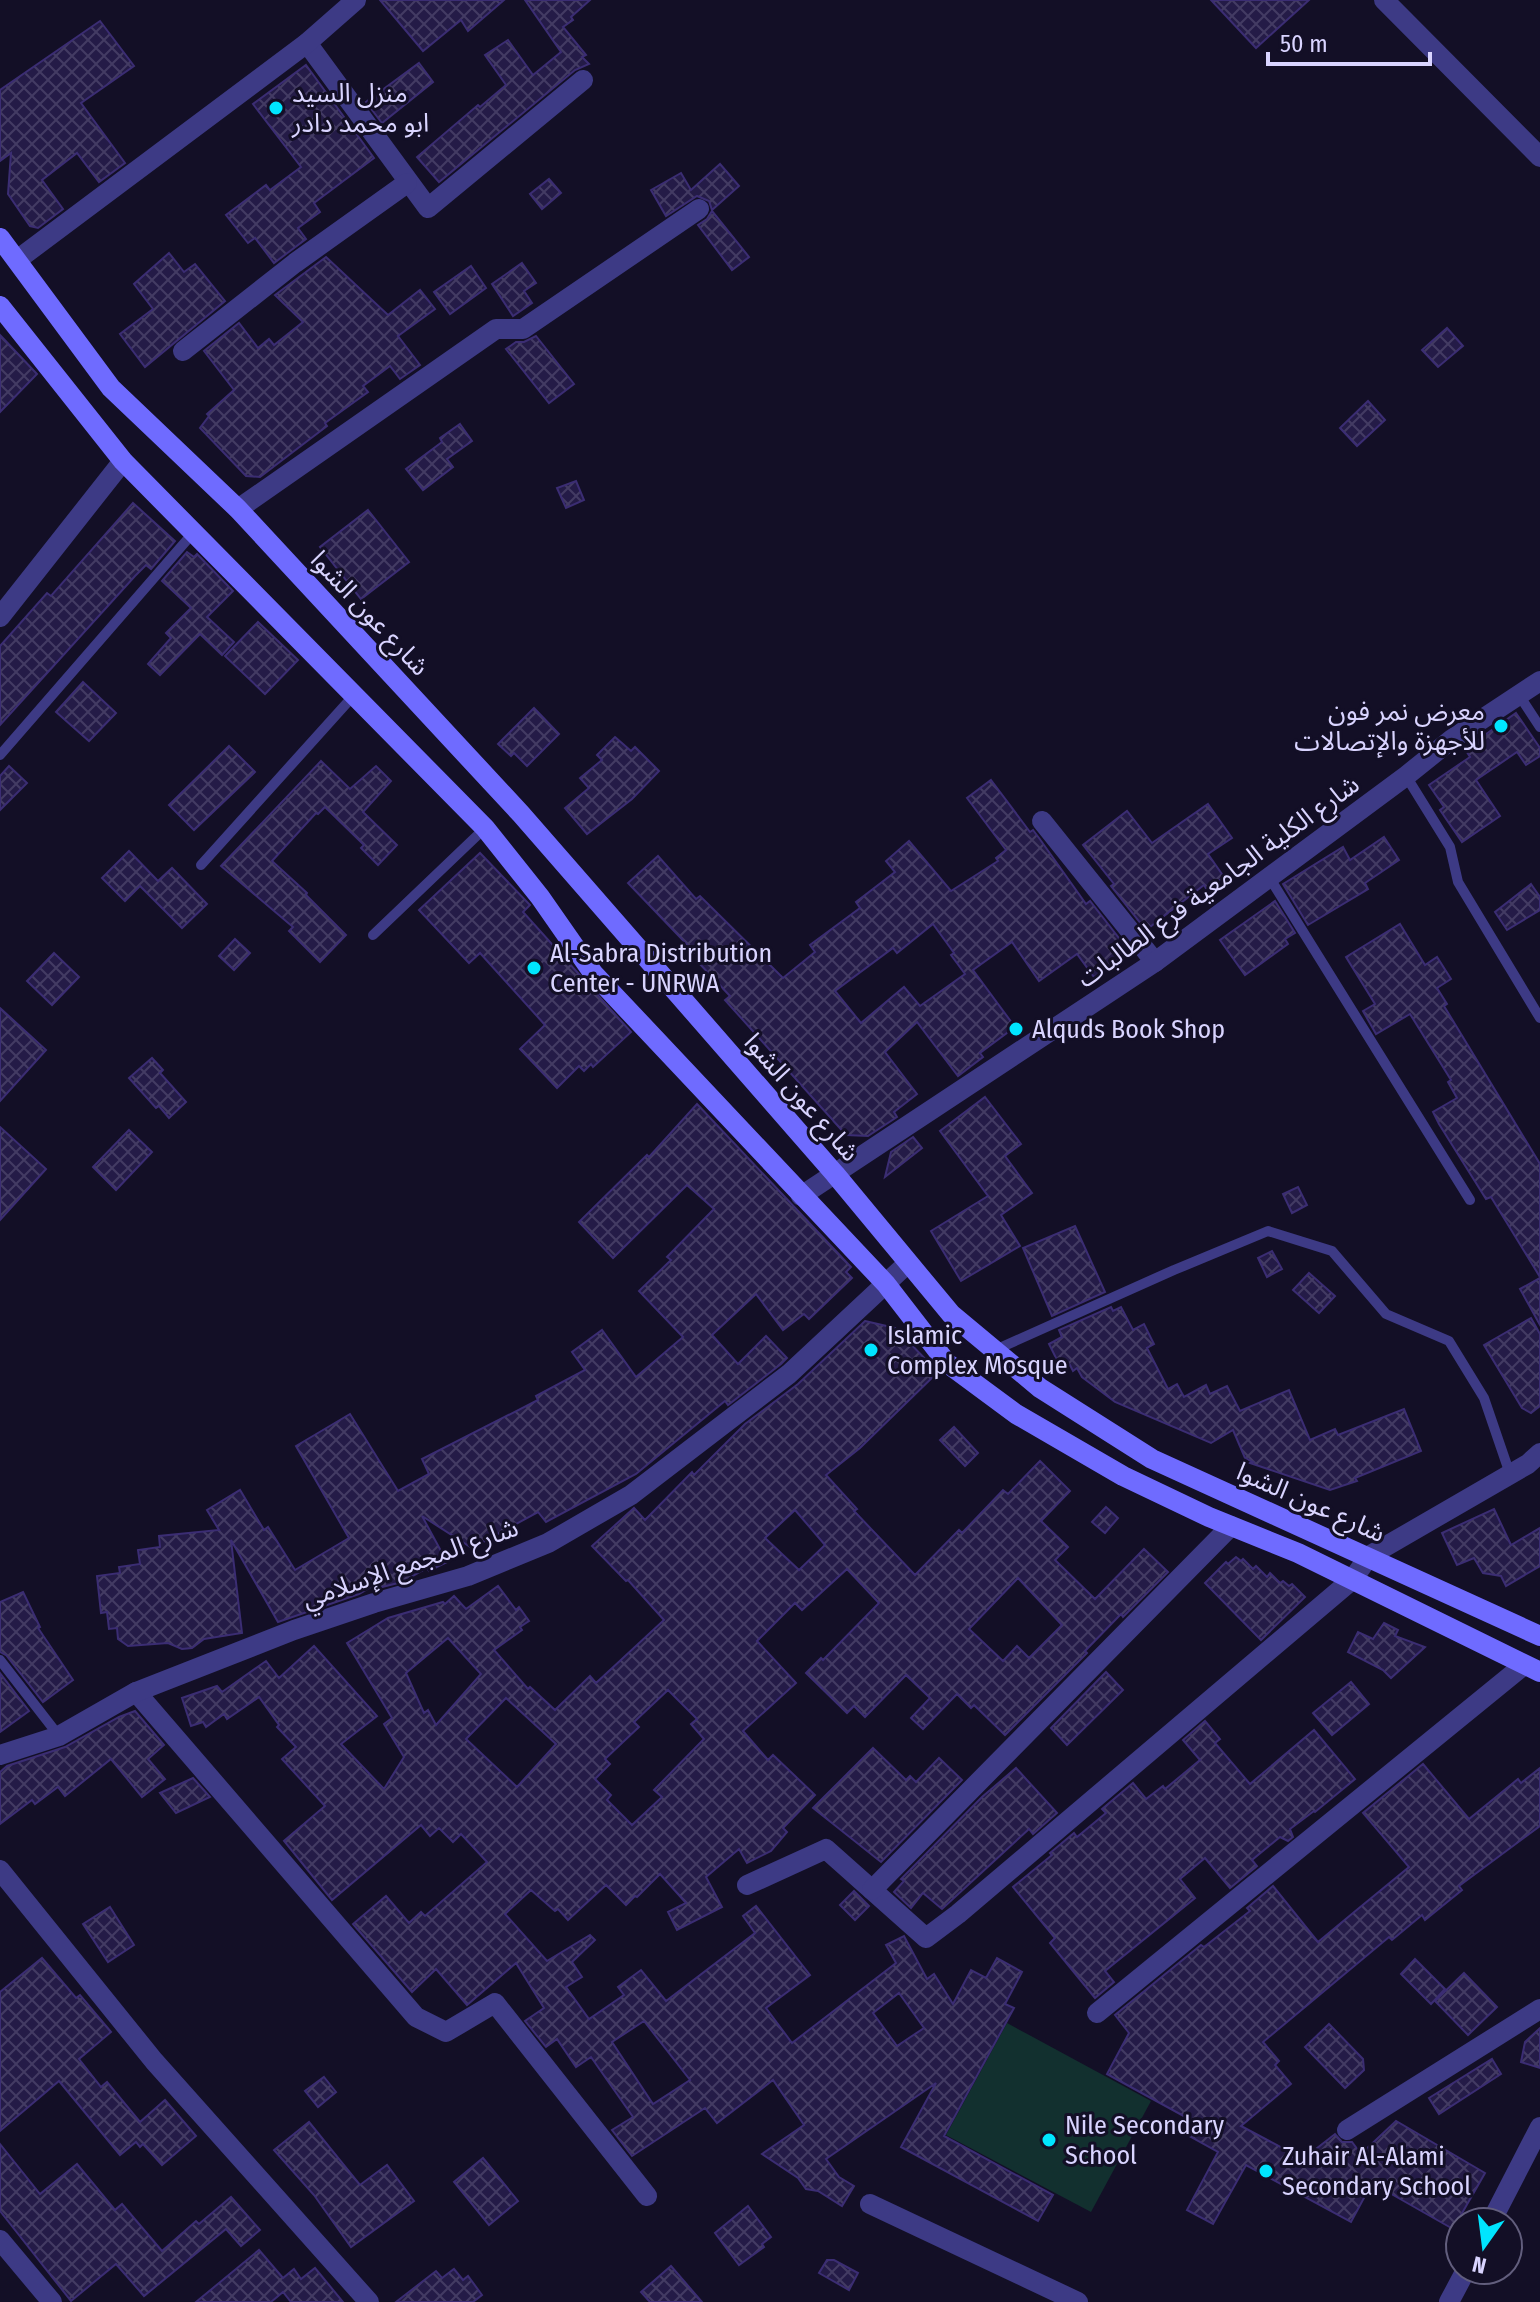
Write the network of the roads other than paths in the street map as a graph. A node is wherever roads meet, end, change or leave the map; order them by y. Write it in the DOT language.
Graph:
graph roads {
  1 [pos="356,0"];
  2 [pos="1384,0"];
  3 [pos="307,43"];
  4 [pos="583,80"];
  5 [pos="1540,157"];
  6 [pos="407,183"];
  7 [pos="699,209"];
  8 [pos="0,238"];
  9 [pos="17,260"];
  10 [pos="0,306"];
  11 [pos="183,351"];
  12 [pos="123,461"];
  13 [pos="238,509"];
  14 [pos="193,533"];
  15 [pos="0,617"];
  16 [pos="1540,681"];
  17 [pos="355,694"];
  18 [pos="1519,695"];
  19 [pos="1540,727"];
  20 [pos="0,755"];
  21 [pos="1406,776"];
  22 [pos="1042,821"];
  23 [pos="485,828"];
  24 [pos="201,865"];
  25 [pos="1269,877"];
  26 [pos="373,935"];
  27 [pos="1155,962"];
  28 [pos="1540,1018"];
  29 [pos="835,1174"];
  30 [pos="801,1196"];
  31 [pos="1470,1200"];
  32 [pos="908,1263"];
  33 [pos="886,1284"];
  34 [pos="995,1350"];
  35 [pos="1540,1453"];
  36 [pos="1510,1474"];
  37 [pos="1231,1526"];
  38 [pos="1369,1556"];
  39 [pos="1353,1579"];
  40 [pos="1540,1636"];
  41 [pos="0,1660"];
  42 [pos="1532,1668"];
  43 [pos="136,1692"];
  44 [pos="59,1736"];
  45 [pos="0,1755"];
  46 [pos="0,1870"];
  47 [pos="747,1885"];
  48 [pos="872,1890"];
  49 [pos="1540,2009"];
  50 [pos="1097,2013"];
  51 [pos="1347,2130"];
  52 [pos="1539,2131"];
  53 [pos="647,2196"];
  54 [pos="870,2204"];
  55 [pos="1499,2206"];
  56 [pos="0,2240"];
  57 [pos="1054,2297"];
  58 [pos="52,2302"];
  59 [pos="369,2302"];
  60 [pos="1078,2302"];
  1 -- 3 [label="street"];
  2 -- 5 [label="street"];
  3 -- 6 [label="street"];
  3 -- 9 [label="street"];
  4 -- 6 [label="street"];
  6 -- 11 [label="street"];
  7 -- 13 [label="street"];
  8 -- 9 [label="main road, شارع عون الشوا"];
  9 -- 13 [label="main road, شارع عون الشوا"];
  10 -- 12 [label="main road, شارع عون الشوا"];
  12 -- 14 [label="main road, شارع عون الشوا"];
  12 -- 15 [label="street"];
  13 -- 29 [label="main road, شارع عون الشوا"];
  14 -- 17 [label="main road, شارع عون الشوا"];
  14 -- 20 [label="lane"];
  16 -- 18 [label="street, شارع الكلية الجامعية فرع الطالبات"];
  17 -- 23 [label="main road, شارع عون الشوا"];
  17 -- 24 [label="lane"];
  18 -- 19 [label="lane"];
  18 -- 21 [label="street, شارع الكلية الجامعية فرع الطالبات"];
  21 -- 25 [label="street, شارع الكلية الجامعية فرع الطالبات"];
  21 -- 28 [label="lane"];
  22 -- 27 [label="street"];
  23 -- 26 [label="lane"];
  23 -- 30 [label="main road, شارع عون الشوا"];
  25 -- 27 [label="street, شارع الكلية الجامعية فرع الطالبات"];
  25 -- 31 [label="lane"];
  27 -- 29 [label="street, شارع الكلية الجامعية فرع الطالبات"];
  29 -- 30 [label="street, شارع الكلية الجامعية فرع الطالبات"];
  29 -- 32 [label="main road, شارع عون الشوا"];
  30 -- 33 [label="main road, شارع عون الشوا"];
  32 -- 33 [label="street, شارع المجمع الإسلامي"];
  32 -- 34 [label="main road, شارع عون الشوا"];
  33 -- 37 [label="main road, شارع عون الشوا"];
  33 -- 43 [label="street, شارع المجمع الإسلامي"];
  34 -- 36 [label="lane"];
  34 -- 38 [label="main road, شارع عون الشوا"];
  35 -- 36 [label="street"];
  36 -- 38 [label="street"];
  37 -- 39 [label="main road, شارع عون الشوا"];
  37 -- 48 [label="street"];
  38 -- 39 [label="street"];
  38 -- 40 [label="main road, شارع عون الشوا"];
  39 -- 42 [label="main road, شارع عون الشوا"];
  39 -- 48 [label="street"];
  41 -- 44 [label="lane"];
  42 -- 50 [label="street"];
  43 -- 44 [label="street, شارع المجمع الإسلامي"];
  43 -- 53 [label="street"];
  44 -- 45 [label="street, شارع المجمع الإسلامي"];
  46 -- 59 [label="street"];
  47 -- 48 [label="street"];
  49 -- 51 [label="street"];
  52 -- 55 [label="street"];
  54 -- 57 [label="street"];
  56 -- 58 [label="street"];
  57 -- 60 [label="street"];
}
